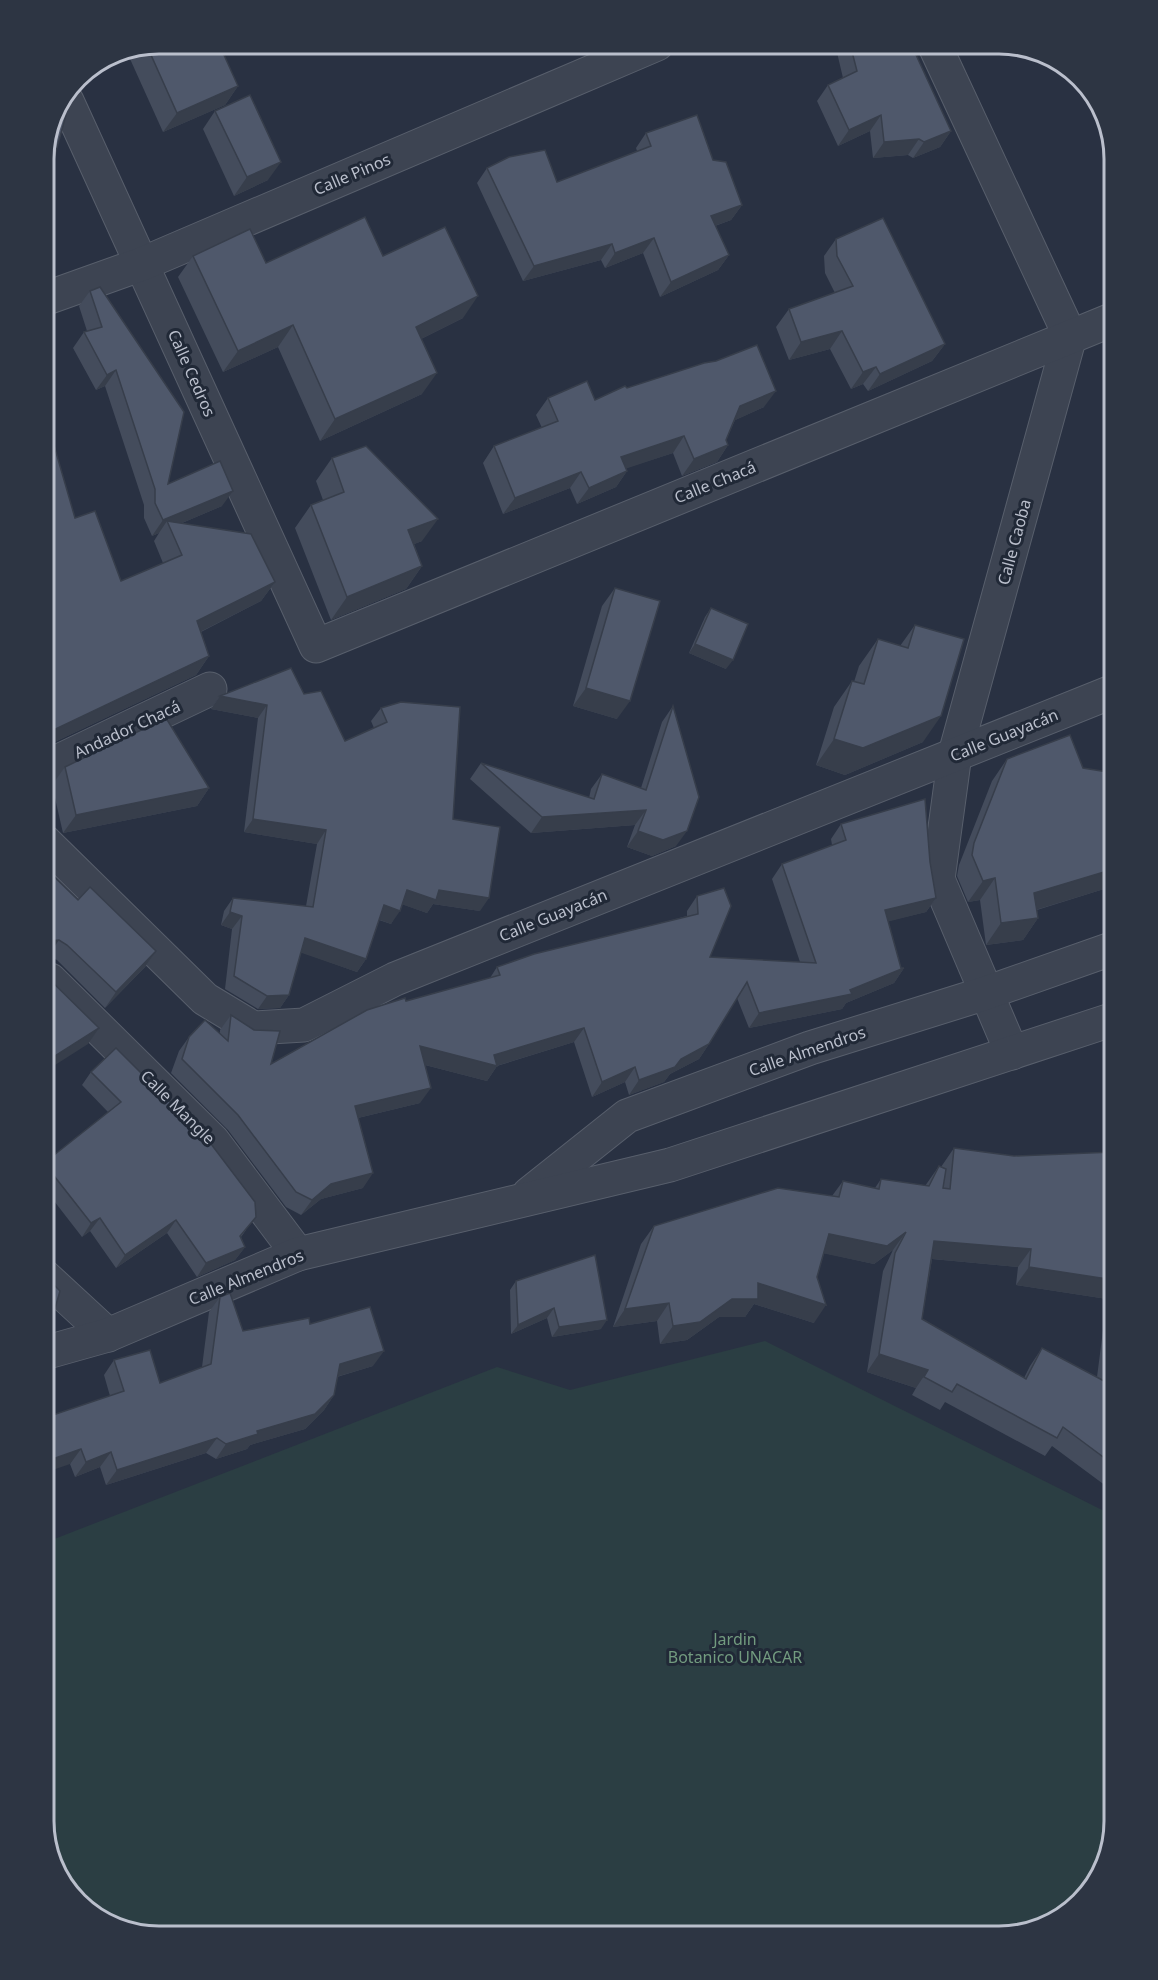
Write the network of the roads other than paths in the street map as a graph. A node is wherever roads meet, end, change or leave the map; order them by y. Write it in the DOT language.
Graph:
graph roads {
  1 [pos="634,54"];
  2 [pos="939,54"];
  3 [pos="69,106"];
  4 [pos="142,264"];
  5 [pos="54,295"];
  6 [pos="1104,324"];
  7 [pos="1070,336"];
  8 [pos="316,646"];
  9 [pos="210,689"];
  10 [pos="1104,695"];
  11 [pos="955,754"];
  12 [pos="54,763"];
  13 [pos="54,852"];
  14 [pos="1104,952"];
  15 [pos="54,984"];
  16 [pos="986,993"];
  17 [pos="1104,1023"];
  18 [pos="1012,1053"];
  19 [pos="523,1199"];
  20 [pos="298,1254"];
  21 [pos="54,1285"];
  22 [pos="108,1335"];
  23 [pos="54,1350"];
  1 -- 4 [label="street, Calle Pinos"];
  2 -- 7 [label="street"];
  3 -- 4 [label="street, Calle Cedros"];
  4 -- 5 [label="street, Calle Pinos"];
  4 -- 8 [label="street, Calle Cedros"];
  6 -- 7 [label="street, Calle Chacá"];
  7 -- 8 [label="street, Calle Chacá"];
  7 -- 11 [label="street, Calle Caoba"];
  9 -- 12 [label="street, Andador Chacá"];
  10 -- 11 [label="street, Calle Guayacán"];
  11 -- 13 [label="street, Calle Guayacán"];
  11 -- 16 [label="street, Calle Caoba"];
  14 -- 16 [label="street, Calle Almendros"];
  15 -- 20 [label="street, Calle Mangle"];
  16 -- 18 [label="street, Calle Caoba"];
  16 -- 19 [label="street, Calle Almendros"];
  17 -- 18 [label="street, Calle Almendros"];
  18 -- 19 [label="street, Calle Almendros"];
  19 -- 20 [label="street, Calle Almendros"];
  20 -- 22 [label="street, Calle Almendros"];
  21 -- 22 [label="street"];
  22 -- 23 [label="street, Calle Almendros"];
}
